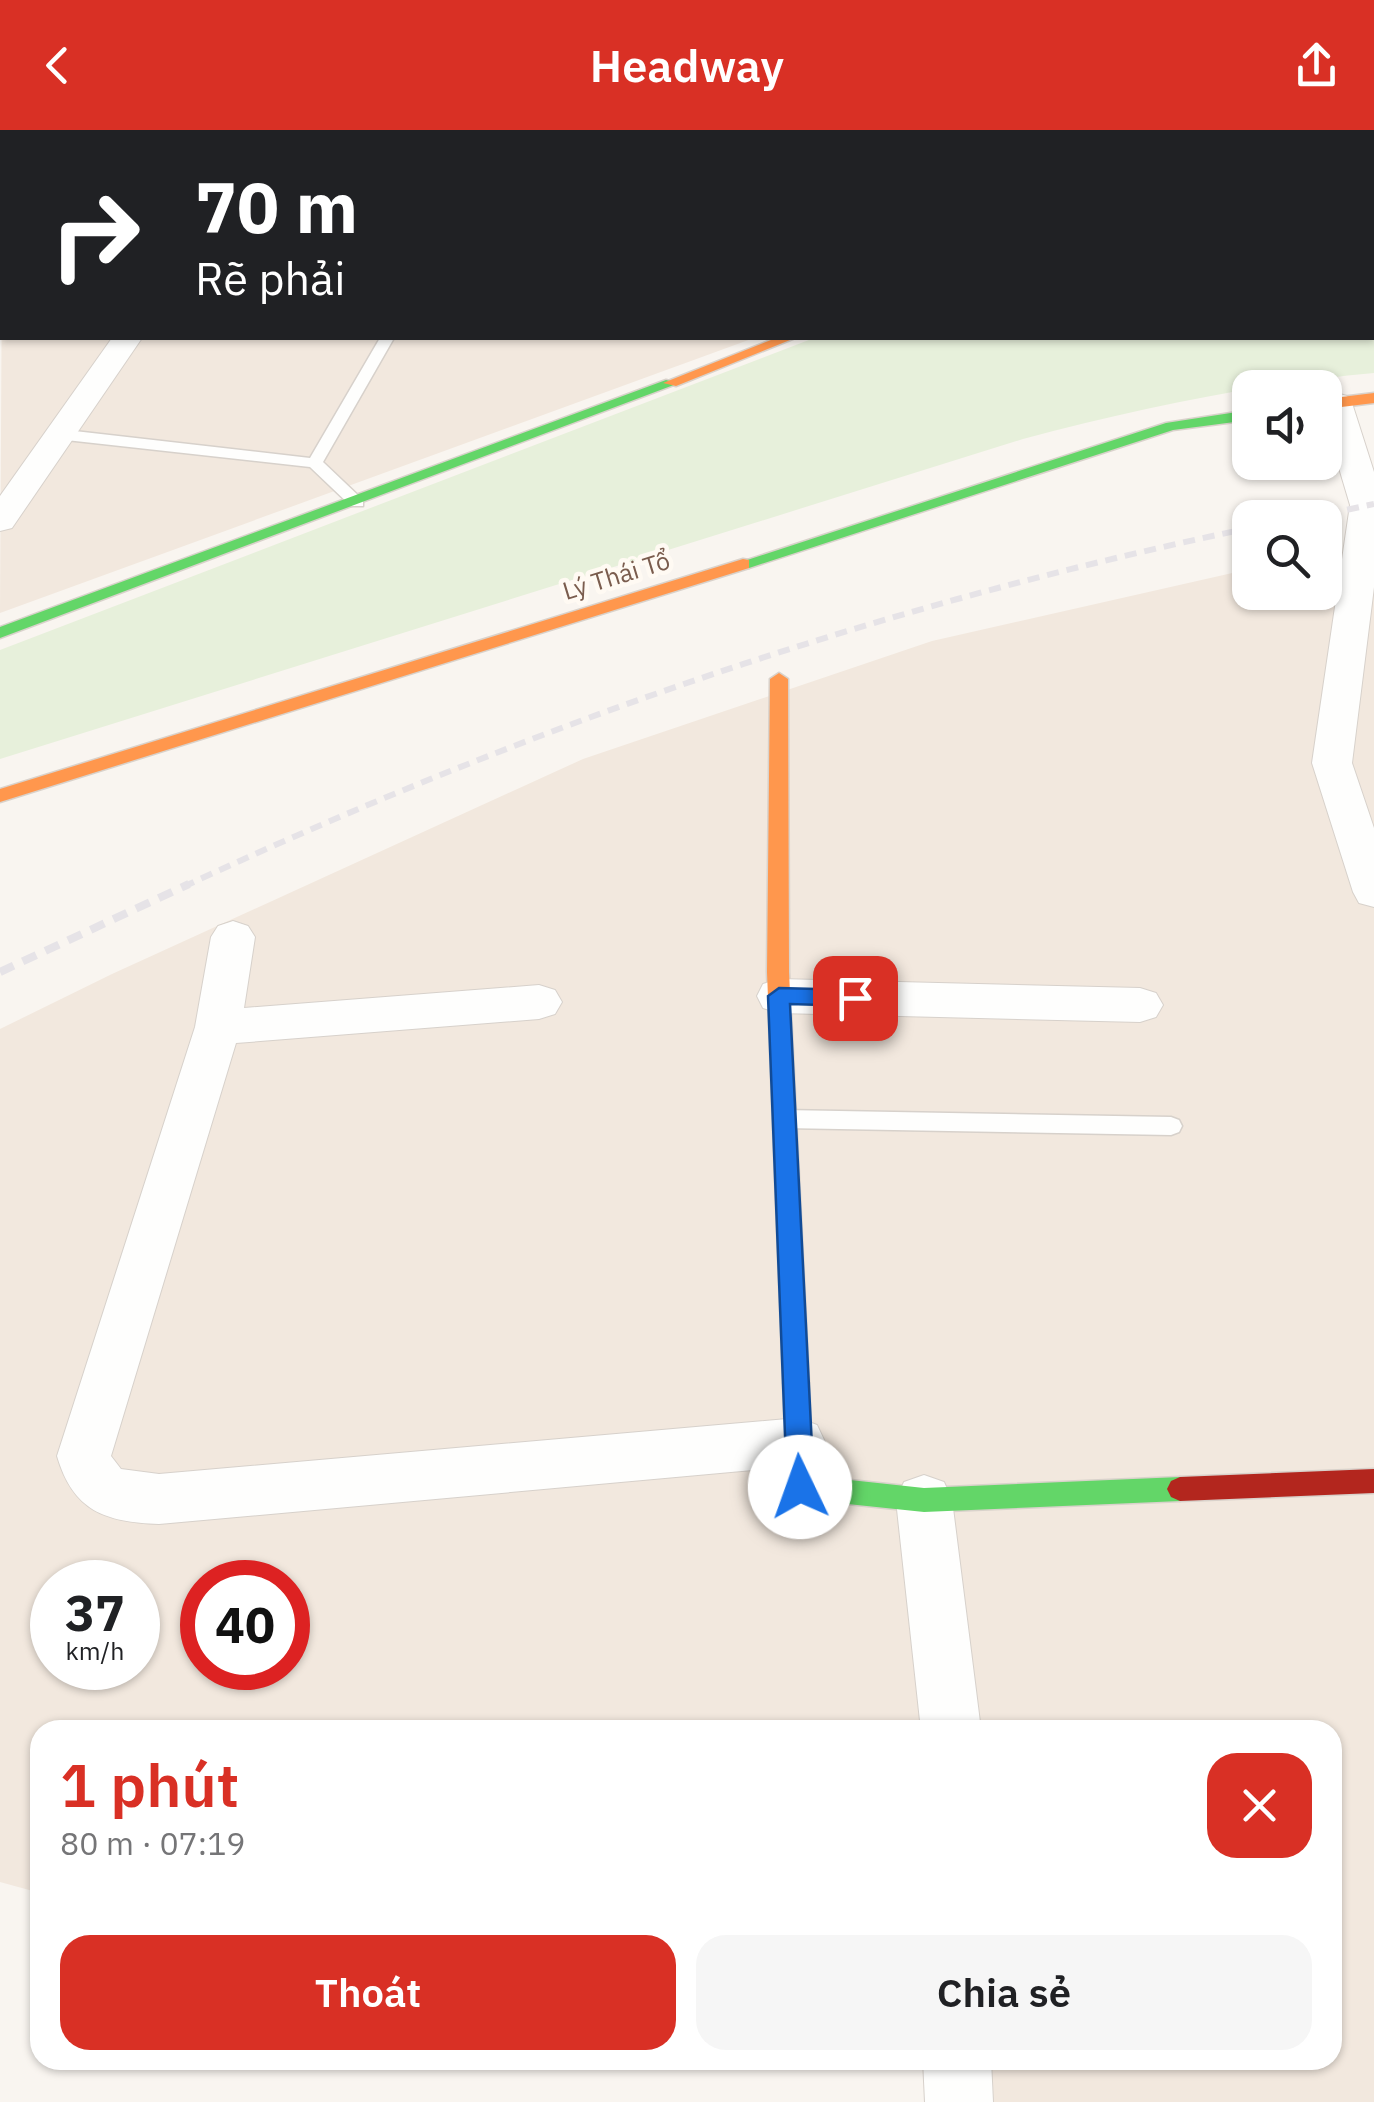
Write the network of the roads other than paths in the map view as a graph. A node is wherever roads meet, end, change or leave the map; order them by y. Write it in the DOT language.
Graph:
graph roads {
  1 [pos="126,340"];
  2 [pos="387,340"];
  3 [pos="783,340"];
  4 [pos="1374,398"];
  5 [pos="1342,402"];
  6 [pos="1232,417"];
  7 [pos="57,434"];
  8 [pos="1342,434"];
  9 [pos="315,463"];
  10 [pos="357,503"];
  11 [pos="0,521"];
  12 [pos="0,632"];
  13 [pos="779,678"];
  14 [pos="0,796"];
  15 [pos="1374,892"];
  16 [pos="233,937"];
  17 [pos="779,996"];
  18 [pos="539,1002"];
  19 [pos="1140,1005"];
  20 [pos="218,1027"];
  21 [pos="784,1118"];
  22 [pos="1171,1126"];
  23 [pos="798,1442"];
  24 [pos="1374,1481"];
  25 [pos="924,1500"];
  26 [pos="950,1720"];
  27 [pos="957,2070"];
  28 [pos="959,2102"];
  1 -- 7 [label="street"];
  2 -- 9 [label="lane"];
  3 -- 10 [label="main road"];
  4 -- 5 [label="main road"];
  6 -- 14 [label="main road, Lý Thái Tổ"];
  7 -- 9 [label="lane"];
  7 -- 11 [label="street"];
  8 -- 15 [label="street"];
  9 -- 10 [label="lane"];
  10 -- 12 [label="main road"];
  13 -- 17 [label="main road"];
  16 -- 20 [label="street"];
  17 -- 19 [label="street"];
  17 -- 21 [label="main road"];
  18 -- 20 [label="street"];
  20 -- 23 [label="street"];
  21 -- 22 [label="lane"];
  21 -- 23 [label="main road"];
  23 -- 25 [label="main road"];
  24 -- 25 [label="main road"];
  25 -- 26 [label="street"];
  27 -- 28 [label="street"];
}
